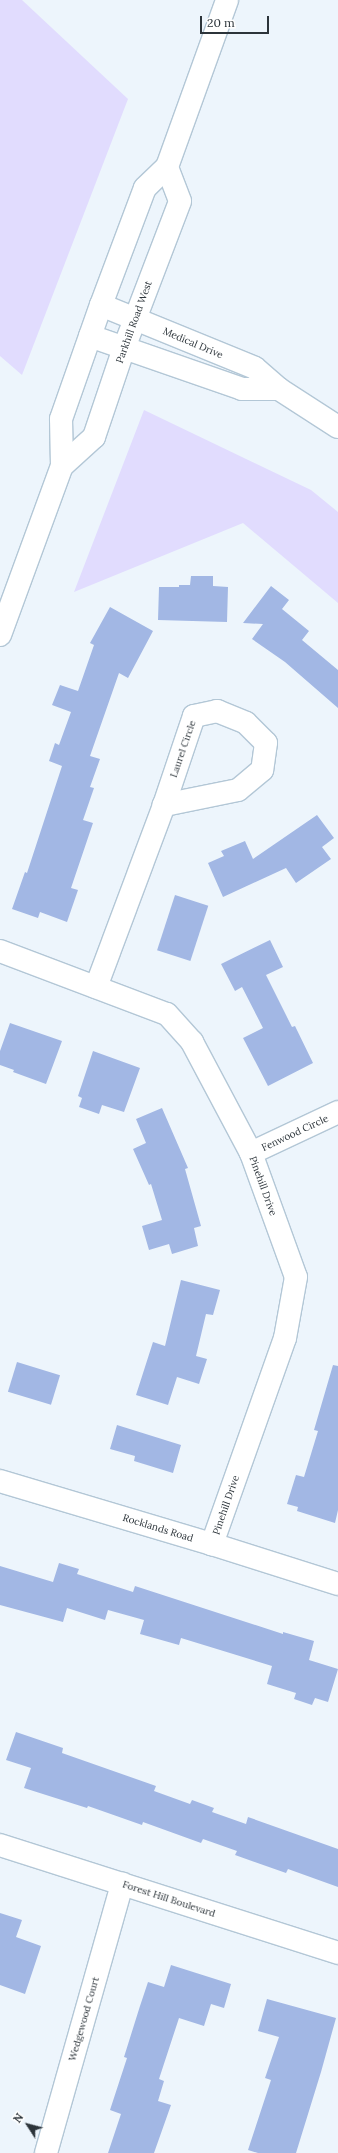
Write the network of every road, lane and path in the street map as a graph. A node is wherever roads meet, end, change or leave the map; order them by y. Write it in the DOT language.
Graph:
graph roads {
  1 [pos="227,0"];
  2 [pos="167,167"];
  3 [pos="101,305"];
  4 [pos="135,318"];
  5 [pos="90,336"];
  6 [pos="124,348"];
  7 [pos="279,390"];
  8 [pos="338,427"];
  9 [pos="62,466"];
  10 [pos="0,635"];
  11 [pos="164,805"];
  12 [pos="0,951"];
  13 [pos="96,986"];
  14 [pos="338,1112"];
  15 [pos="252,1153"];
  16 [pos="0,1481"];
  17 [pos="212,1544"];
  18 [pos="338,1584"];
  19 [pos="0,1845"];
  20 [pos="122,1884"];
  21 [pos="338,1953"];
  22 [pos="46,2153"];
  1 -- 2 [label="street, Parkhill Road West"];
  2 -- 3 [label="street, Parkhill Road West"];
  2 -- 4 [label="street, Parkhill Road West"];
  3 -- 4 [label="street, Medical Drive"];
  3 -- 5 [label="street, Parkhill Road West"];
  4 -- 6 [label="street, Parkhill Road West"];
  4 -- 7 [label="street, Medical Drive"];
  5 -- 6 [label="street"];
  5 -- 9 [label="street, Parkhill Road West"];
  6 -- 7 [label="street"];
  6 -- 9 [label="street, Parkhill Road West"];
  7 -- 8 [label="street, Medical Drive"];
  9 -- 10 [label="street, Parkhill Road West"];
  11 -- 11 [label="street, Laurel Circle"];
  11 -- 13 [label="street, Laurel Circle"];
  12 -- 13 [label="street, Pinehill Drive"];
  13 -- 15 [label="street, Pinehill Drive"];
  14 -- 15 [label="street, Fenwood Circle"];
  15 -- 17 [label="street, Pinehill Drive"];
  16 -- 17 [label="street, Rocklands Road"];
  17 -- 18 [label="street, Rocklands Road"];
  19 -- 20 [label="street, Forest Hill Boulevard"];
  20 -- 21 [label="street, Forest Hill Boulevard"];
  20 -- 22 [label="street, Wedgewood Court"];
}
